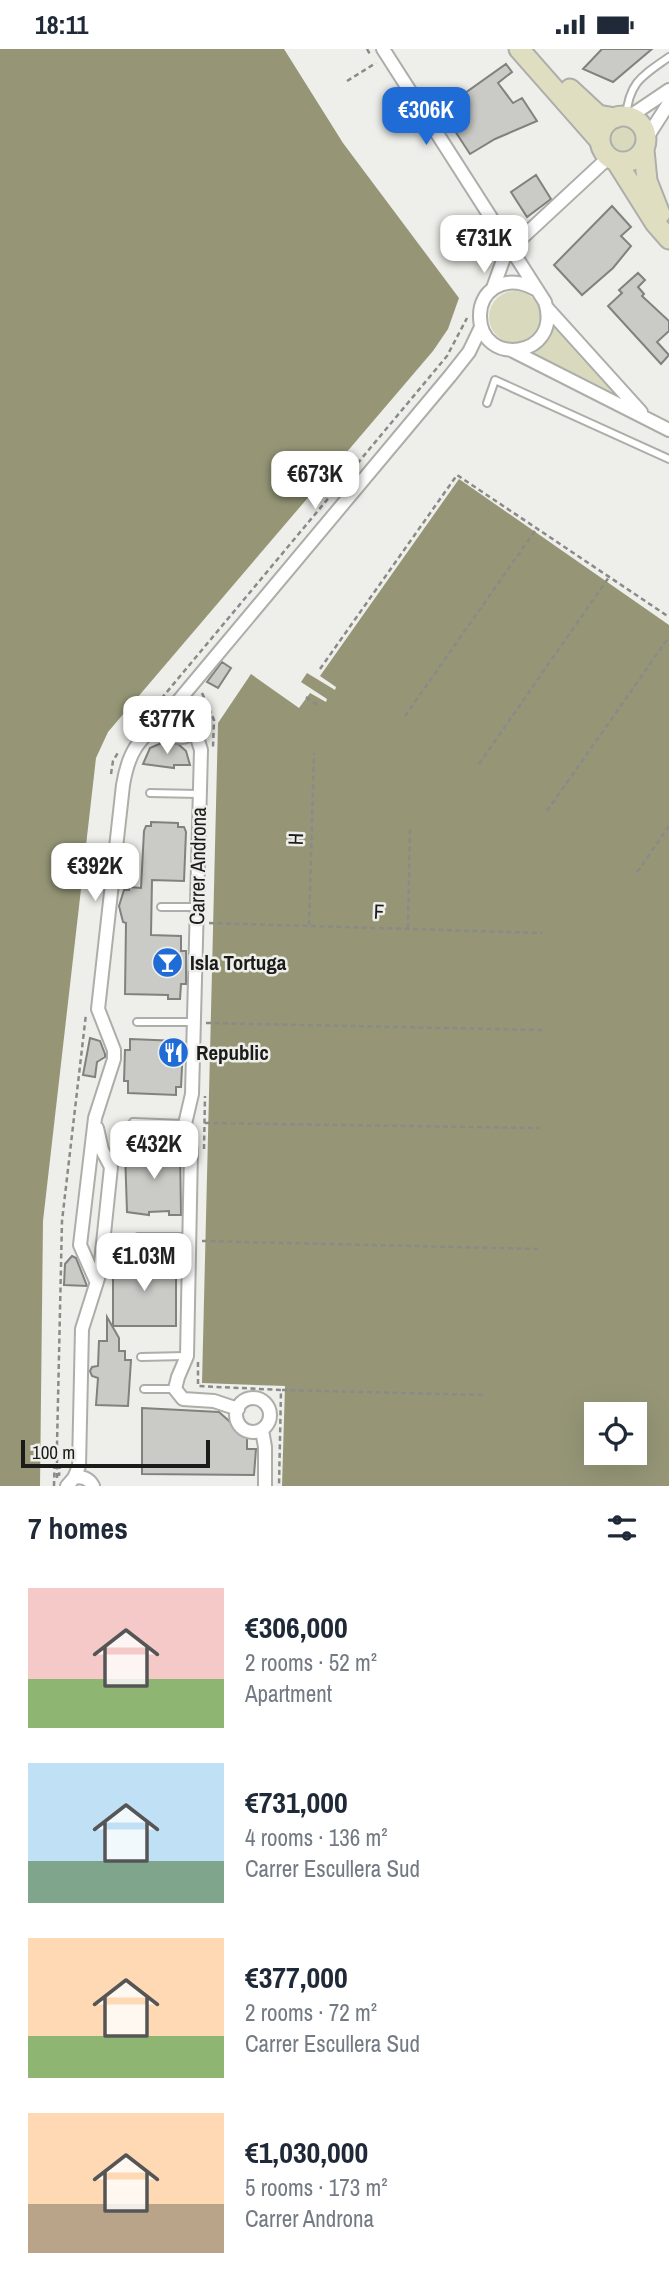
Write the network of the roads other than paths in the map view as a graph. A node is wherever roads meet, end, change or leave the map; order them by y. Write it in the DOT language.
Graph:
graph roads {
  1 [pos="383,49"];
  2 [pos="519,49"];
  3 [pos="534,49"];
  4 [pos="669,57"];
  5 [pos="669,90"];
  6 [pos="669,103"];
  7 [pos="623,117"];
  8 [pos="645,144"];
  9 [pos="608,153"];
  10 [pos="462,223"];
  11 [pos="497,227"];
  12 [pos="669,230"];
  13 [pos="669,239"];
  14 [pos="511,248"];
  15 [pos="494,288"];
  16 [pos="535,289"];
  17 [pos="548,309"];
  18 [pos="481,327"];
  19 [pos="493,344"];
  20 [pos="512,351"];
  21 [pos="469,352"];
  22 [pos="487,403"];
  23 [pos="646,417"];
  24 [pos="669,430"];
  25 [pos="669,459"];
  26 [pos="206,668"];
  27 [pos="175,705"];
  28 [pos="193,709"];
  29 [pos="165,715"];
  30 [pos="195,731"];
  31 [pos="171,734"];
  32 [pos="127,760"];
  33 [pos="150,793"];
  34 [pos="199,794"];
  35 [pos="197,907"];
  36 [pos="161,908"];
  37 [pos="137,1022"];
  38 [pos="194,1022"];
  39 [pos="95,1118"];
  40 [pos="133,1122"];
  41 [pos="185,1124"];
  42 [pos="138,1237"];
  43 [pos="190,1237"];
  44 [pos="85,1254"];
  45 [pos="102,1254"];
  46 [pos="96,1281"];
  47 [pos="141,1357"];
  48 [pos="193,1358"];
  49 [pos="144,1389"];
  50 [pos="176,1389"];
  51 [pos="238,1409"];
  52 [pos="262,1430"];
  53 [pos="80,1479"];
  54 [pos="265,1486"];
  1 -- 11 [label="street"];
  2 -- 9 [label="street"];
  3 -- 7 [label="street"];
  4 -- 7 [label="lane"];
  5 -- 7 [label="street"];
  6 -- 8 [label="street"];
  7 -- 8 [label="street"];
  7 -- 9 [label="street"];
  8 -- 9 [label="street"];
  8 -- 12 [label="street"];
  9 -- 13 [label="street"];
  9 -- 14 [label="street"];
  10 -- 11 [label="lane"];
  11 -- 14 [label="street"];
  14 -- 15 [label="street"];
  14 -- 16 [label="street"];
  15 -- 16 [label="street"];
  15 -- 18 [label="street"];
  16 -- 17 [label="street"];
  17 -- 20 [label="street"];
  17 -- 23 [label="street"];
  18 -- 19 [label="street"];
  18 -- 21 [label="street"];
  19 -- 20 [label="street"];
  19 -- 21 [label="street"];
  20 -- 23 [label="street"];
  21 -- 26 [label="street"];
  22 -- 25 [label="lane"];
  23 -- 24 [label="street"];
  26 -- 27 [label="street"];
  26 -- 28 [label="street"];
  27 -- 28 [label="street"];
  27 -- 29 [label="street"];
  28 -- 30 [label="street"];
  29 -- 31 [label="street"];
  29 -- 32 [label="street"];
  30 -- 31 [label="street"];
  30 -- 34 [label="street, Carrer Androna"];
  31 -- 32 [label="street"];
  32 -- 39 [label="street"];
  33 -- 34 [label="lane"];
  34 -- 35 [label="street, Carrer Androna"];
  35 -- 36 [label="lane"];
  35 -- 38 [label="street, Carrer Androna"];
  37 -- 38 [label="lane"];
  38 -- 41 [label="street, Carrer Androna"];
  39 -- 44 [label="street"];
  39 -- 45 [label="street"];
  40 -- 41 [label="lane"];
  41 -- 43 [label="street, Carrer Androna"];
  42 -- 43 [label="lane"];
  43 -- 48 [label="street, Carrer Androna"];
  44 -- 45 [label="street"];
  44 -- 46 [label="street"];
  45 -- 46 [label="street"];
  46 -- 53 [label="street"];
  47 -- 48 [label="lane"];
  48 -- 50 [label="street, Carrer Androna"];
  49 -- 50 [label="lane"];
  50 -- 51 [label="street"];
  51 -- 52 [label="street"];
  51 -- 52 [label="street"];
  52 -- 54 [label="street"];
}
